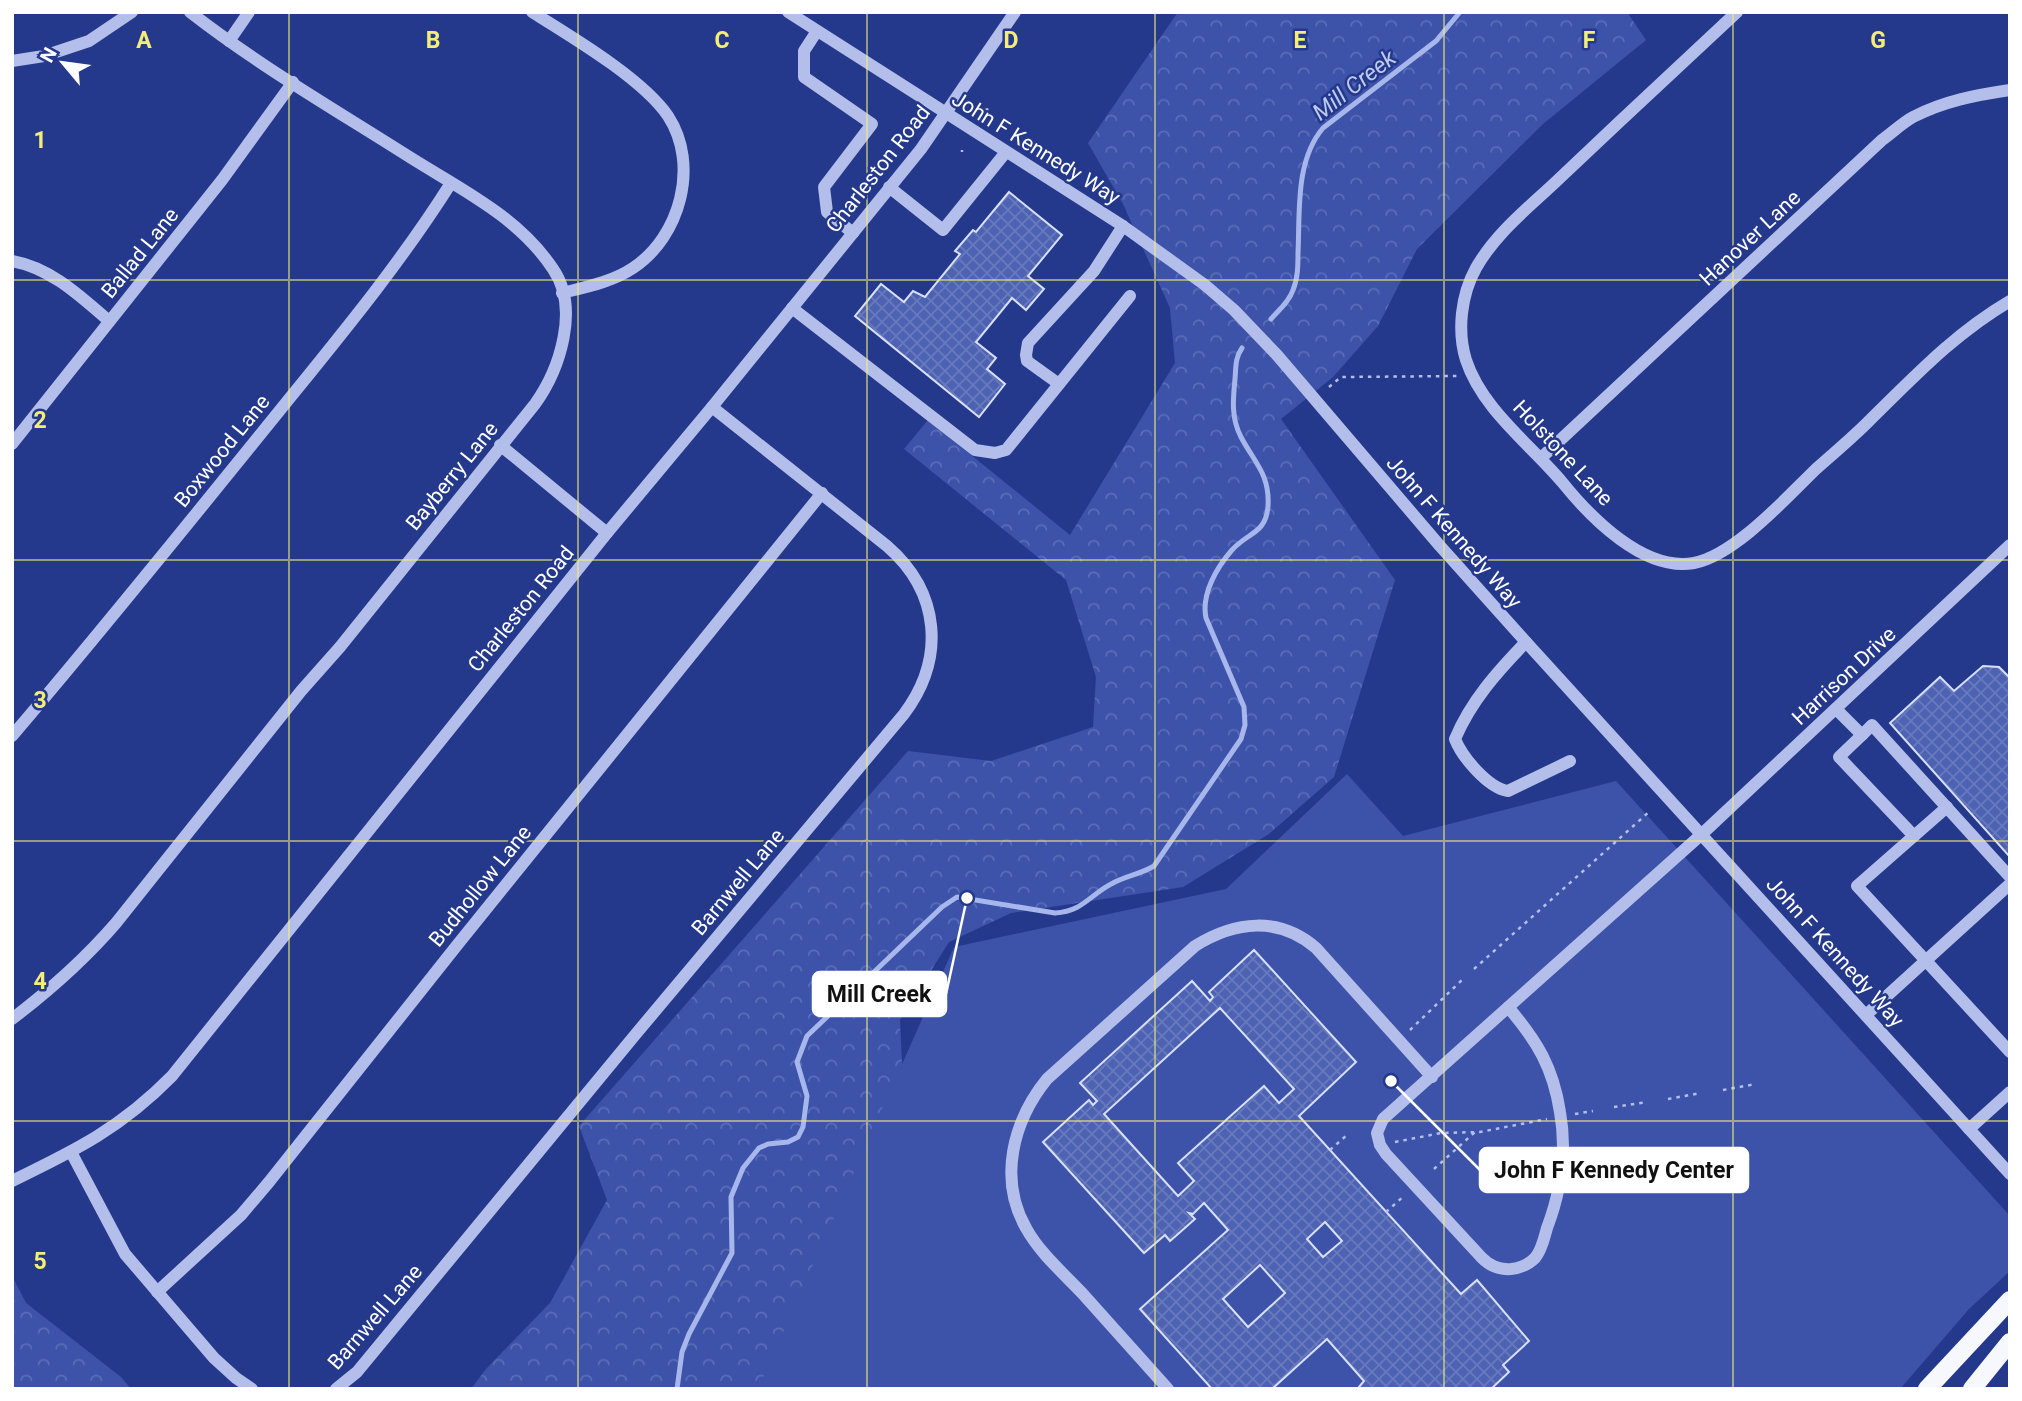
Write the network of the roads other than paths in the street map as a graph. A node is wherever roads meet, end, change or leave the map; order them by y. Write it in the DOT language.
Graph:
graph roads {
  1 [pos="132,12"];
  2 [pos="190,12"];
  3 [pos="249,12"];
  4 [pos="533,12"];
  5 [pos="788,12"];
  6 [pos="1015,12"];
  7 [pos="1737,12"];
  8 [pos="817,31"];
  9 [pos="229,41"];
  10 [pos="12,61"];
  11 [pos="293,82"];
  12 [pos="2010,90"];
  13 [pos="946,114"];
  14 [pos="1006,152"];
  15 [pos="451,183"];
  16 [pos="889,187"];
  17 [pos="1123,226"];
  18 [pos="853,233"];
  19 [pos="12,261"];
  20 [pos="562,293"];
  21 [pos="1130,296"];
  22 [pos="2010,300"];
  23 [pos="792,308"];
  24 [pos="109,321"];
  25 [pos="1059,384"];
  26 [pos="712,407"];
  27 [pos="12,444"];
  28 [pos="500,445"];
  29 [pos="1541,458"];
  30 [pos="822,493"];
  31 [pos="607,533"];
  32 [pos="2010,545"];
  33 [pos="1525,642"];
  34 [pos="1837,710"];
  35 [pos="1862,735"];
  36 [pos="12,736"];
  37 [pos="1570,761"];
  38 [pos="1947,807"];
  39 [pos="1702,834"];
  40 [pos="1914,836"];
  41 [pos="2010,877"];
  42 [pos="2010,884"];
  43 [pos="1926,962"];
  44 [pos="1508,1007"];
  45 [pos="1866,1015"];
  46 [pos="12,1019"];
  47 [pos="2010,1052"];
  48 [pos="1432,1077"];
  49 [pos="2010,1092"];
  50 [pos="1969,1129"];
  51 [pos="71,1152"];
  52 [pos="2010,1174"];
  53 [pos="12,1181"];
  54 [pos="157,1292"];
  55 [pos="2010,1300"];
  56 [pos="2010,1342"];
  57 [pos="252,1389"];
  58 [pos="336,1389"];
  59 [pos="1168,1389"];
  60 [pos="1927,1389"];
  61 [pos="1972,1389"];
  1 -- 10 [label="street"];
  2 -- 9 [label="street, Bayberry Lane"];
  3 -- 9 [label="street"];
  4 -- 20 [label="street"];
  5 -- 8 [label="street, John F Kennedy Way"];
  6 -- 13 [label="street, Charleston Road"];
  7 -- 29 [label="street, Holstone Lane"];
  8 -- 13 [label="street, John F Kennedy Way"];
  8 -- 18 [label="street"];
  9 -- 11 [label="street, Bayberry Lane"];
  11 -- 15 [label="street, Bayberry Lane"];
  11 -- 24 [label="street, Ballad Lane"];
  12 -- 29 [label="street, Hanover Lane"];
  13 -- 14 [label="street, John F Kennedy Way"];
  13 -- 16 [label="street, Charleston Road"];
  14 -- 16 [label="street"];
  14 -- 17 [label="street, John F Kennedy Way"];
  15 -- 20 [label="street, Bayberry Lane"];
  15 -- 36 [label="street, Boxwood Lane"];
  16 -- 18 [label="street, Charleston Road"];
  17 -- 25 [label="street"];
  17 -- 33 [label="street, John F Kennedy Way"];
  18 -- 23 [label="street, Charleston Road"];
  19 -- 24 [label="street"];
  20 -- 28 [label="street, Bayberry Lane"];
  21 -- 25 [label="street"];
  22 -- 29 [label="street, Holstone Lane"];
  23 -- 25 [label="street"];
  23 -- 26 [label="street, Charleston Road"];
  24 -- 27 [label="street, Ballad Lane"];
  26 -- 30 [label="street, Barnwell Lane"];
  26 -- 31 [label="street, Charleston Road"];
  28 -- 31 [label="street"];
  28 -- 46 [label="street, Bayberry Lane"];
  30 -- 54 [label="street, Budhollow Lane"];
  30 -- 58 [label="street, Barnwell Lane"];
  31 -- 51 [label="street, Charleston Road"];
  32 -- 34 [label="street, Harrison Drive"];
  33 -- 37 [label="street"];
  33 -- 39 [label="street, John F Kennedy Way"];
  34 -- 35 [label="street"];
  34 -- 39 [label="street, Harrison Drive"];
  35 -- 38 [label="street"];
  35 -- 40 [label="street"];
  38 -- 40 [label="street"];
  38 -- 41 [label="street"];
  39 -- 44 [label="street, Harrison Drive"];
  39 -- 45 [label="street, John F Kennedy Way"];
  40 -- 43 [label="street"];
  42 -- 43 [label="street"];
  43 -- 45 [label="street"];
  43 -- 47 [label="street"];
  44 -- 48 [label="street, Harrison Drive"];
  44 -- 48 [label="street, Harrison Drive"];
  45 -- 50 [label="street, John F Kennedy Way"];
  48 -- 59 [label="street"];
  49 -- 50 [label="street"];
  50 -- 52 [label="street, John F Kennedy Way"];
  51 -- 53 [label="street, Charleston Road"];
  51 -- 54 [label="street"];
  54 -- 57 [label="street"];
  55 -- 60 [label="main road"];
  56 -- 61 [label="main road"];
}
